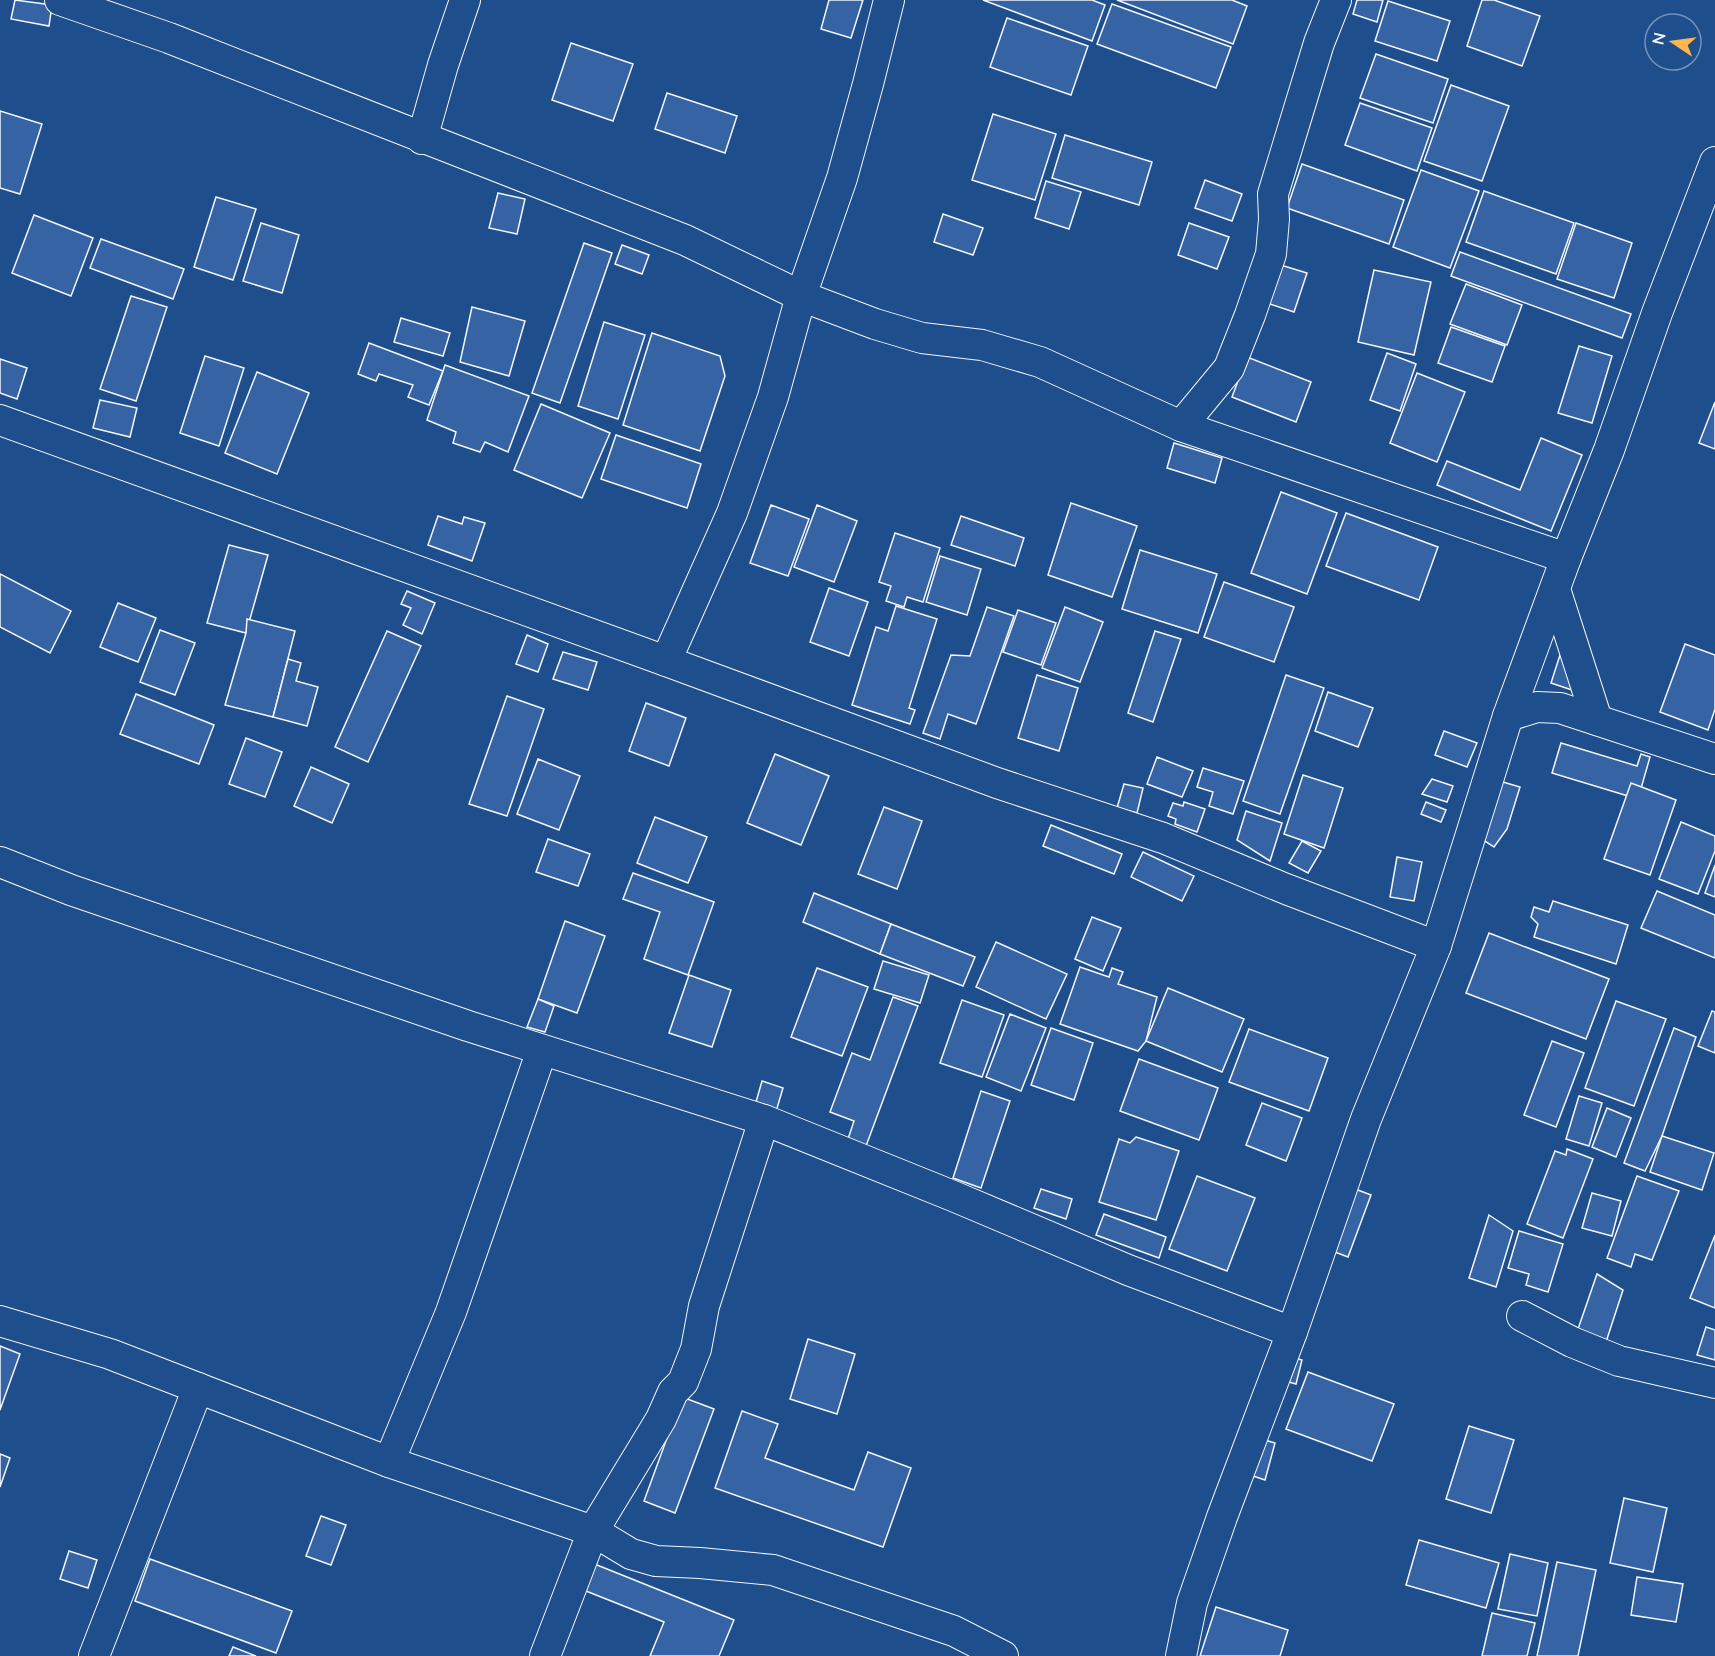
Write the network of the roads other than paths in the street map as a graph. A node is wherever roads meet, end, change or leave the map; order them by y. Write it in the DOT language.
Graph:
graph roads {
  1 [pos="60,0"];
  2 [pos="465,0"];
  3 [pos="889,0"];
  4 [pos="1336,0"];
  5 [pos="422,139"];
  6 [pos="1715,162"];
  7 [pos="801,296"];
  8 [pos="0,420"];
  9 [pos="1181,426"];
  10 [pos="1566,558"];
  11 [pos="1555,589"];
  12 [pos="666,661"];
  13 [pos="1508,716"];
  14 [pos="1597,720"];
  15 [pos="1715,759"];
  16 [pos="0,862"];
  17 [pos="1436,946"];
  18 [pos="542,1050"];
  19 [pos="764,1120"];
  20 [pos="1522,1316"];
  21 [pos="0,1321"];
  22 [pos="1292,1332"];
  23 [pos="1715,1383"];
  24 [pos="198,1388"];
  25 [pos="389,1461"];
  26 [pos="593,1531"];
  27 [pos="94,1656"];
  28 [pos="545,1656"];
  29 [pos="1003,1656"];
  30 [pos="1181,1656"];
  1 -- 5 [label="street"];
  2 -- 5 [label="street"];
  3 -- 7 [label="street"];
  4 -- 9 [label="street"];
  5 -- 7 [label="street"];
  6 -- 10 [label="street"];
  7 -- 9 [label="street"];
  7 -- 12 [label="street"];
  8 -- 12 [label="street"];
  9 -- 10 [label="street"];
  10 -- 11 [label="street"];
  11 -- 13 [label="street"];
  11 -- 14 [label="street"];
  12 -- 17 [label="street"];
  13 -- 14 [label="street"];
  13 -- 17 [label="street"];
  14 -- 15 [label="street"];
  16 -- 18 [label="street"];
  17 -- 22 [label="street"];
  18 -- 19 [label="street"];
  18 -- 25 [label="street"];
  19 -- 22 [label="street"];
  19 -- 26 [label="street"];
  20 -- 23 [label="street"];
  21 -- 24 [label="street"];
  22 -- 30 [label="street"];
  24 -- 25 [label="street"];
  24 -- 27 [label="street"];
  25 -- 26 [label="street"];
  26 -- 28 [label="street"];
  26 -- 29 [label="street"];
}
